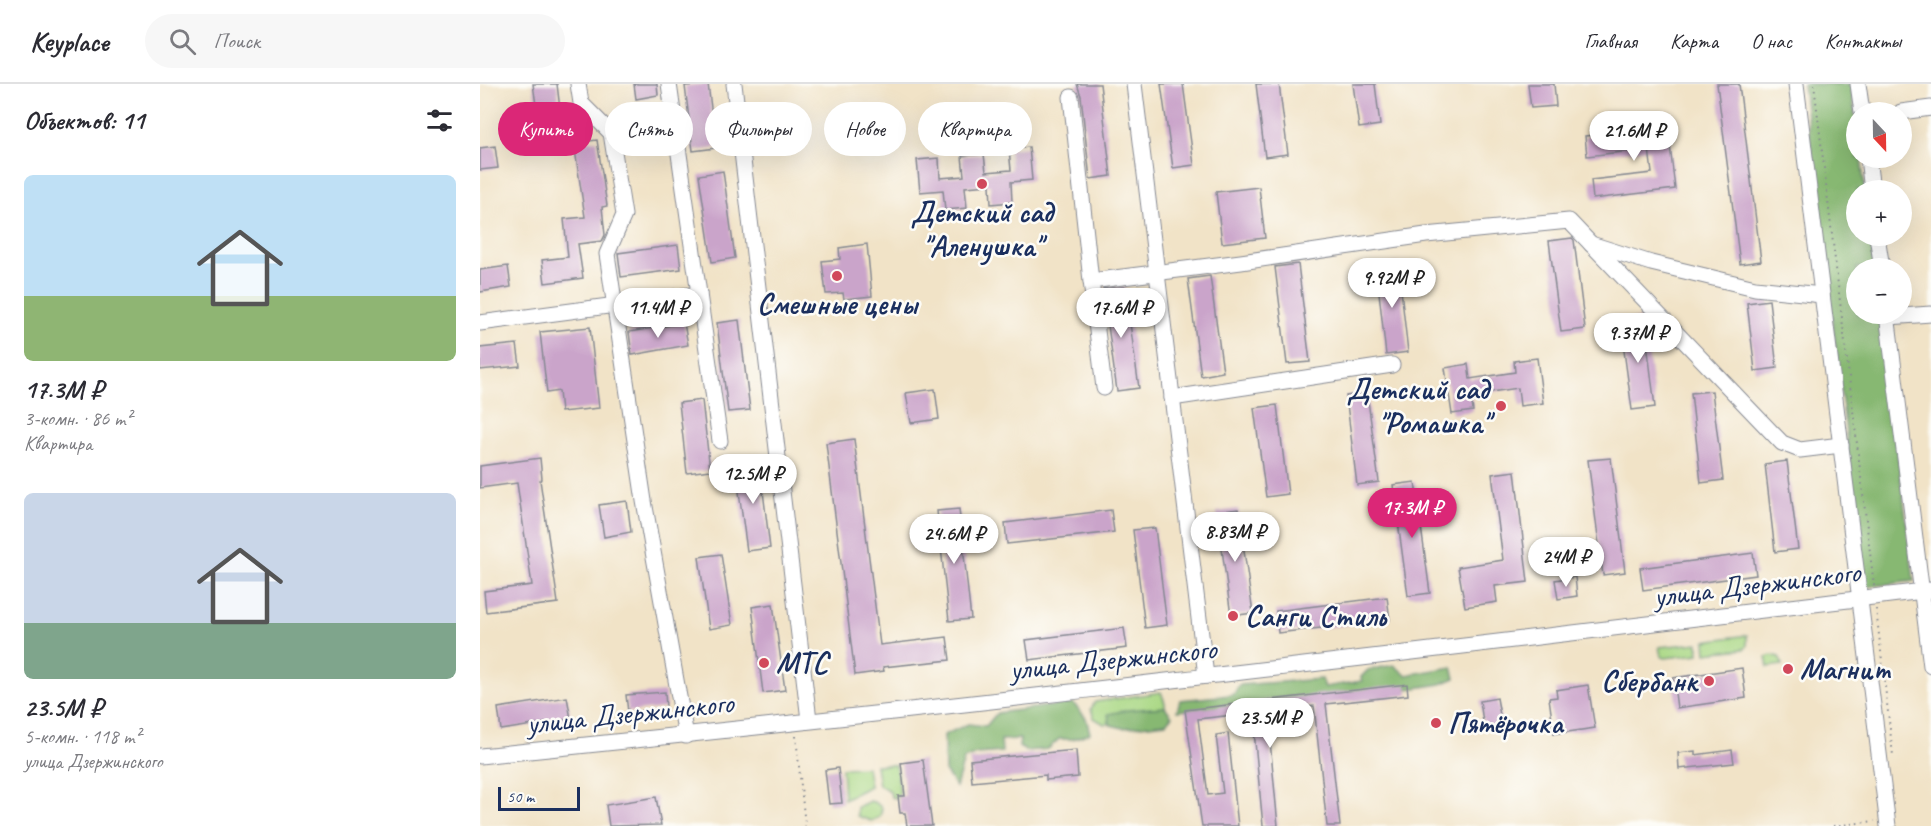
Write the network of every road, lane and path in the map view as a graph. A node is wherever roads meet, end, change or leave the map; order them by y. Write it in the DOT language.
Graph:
graph roads {
  1 [pos="578,84"];
  2 [pos="669,84"];
  3 [pos="734,84"];
  4 [pos="1134,84"];
  5 [pos="1796,84"];
  6 [pos="1814,84"];
  7 [pos="1858,84"];
  8 [pos="1071,97"];
  9 [pos="1861,102"];
  10 [pos="1931,108"];
  11 [pos="1912,111"];
  12 [pos="1589,244"];
  13 [pos="1157,273"];
  14 [pos="1091,281"];
  15 [pos="699,294"];
  16 [pos="1822,295"];
  17 [pos="614,305"];
  18 [pos="1912,314"];
  19 [pos="1931,314"];
  20 [pos="480,323"];
  21 [pos="1888,324"];
  22 [pos="1392,365"];
  23 [pos="1104,388"];
  24 [pos="1172,398"];
  25 [pos="720,441"];
  26 [pos="1841,445"];
  27 [pos="1926,591"];
  28 [pos="1867,598"];
  29 [pos="1931,666"];
  30 [pos="1206,676"];
  31 [pos="802,721"];
  32 [pos="686,735"];
  33 [pos="480,756"];
  34 [pos="1894,760"];
  35 [pos="1887,823"];
  36 [pos="805,826"];
  37 [pos="1833,826"];
  1 -- 17 [label="street"];
  2 -- 15 [label="street"];
  3 -- 31 [label="street"];
  4 -- 13 [label="street"];
  5 -- 16 [label="street"];
  6 -- 28 [label="path"];
  7 -- 9 [label="street"];
  8 -- 14 [label="street"];
  10 -- 11 [label="street"];
  12 -- 13 [label="street"];
  12 -- 16 [label="street"];
  12 -- 26 [label="street"];
  13 -- 14 [label="street"];
  13 -- 24 [label="street"];
  14 -- 23 [label="street"];
  15 -- 17 [label="street"];
  15 -- 25 [label="street"];
  16 -- 26 [label="street"];
  17 -- 20 [label="street"];
  17 -- 32 [label="street"];
  18 -- 19 [label="street"];
  21 -- 27 [label="street"];
  22 -- 24 [label="street"];
  24 -- 30 [label="street"];
  26 -- 28 [label="street"];
  27 -- 28 [label="street, улица Дзержинского"];
  27 -- 29 [label="street"];
  28 -- 30 [label="street, улица Дзержинского"];
  28 -- 34 [label="path"];
  28 -- 35 [label="street"];
  30 -- 31 [label="street, улица Дзержинского"];
  31 -- 32 [label="street, улица Дзержинского"];
  31 -- 36 [label="path"];
  32 -- 33 [label="street, улица Дзержинского"];
  35 -- 37 [label="path"];
}
